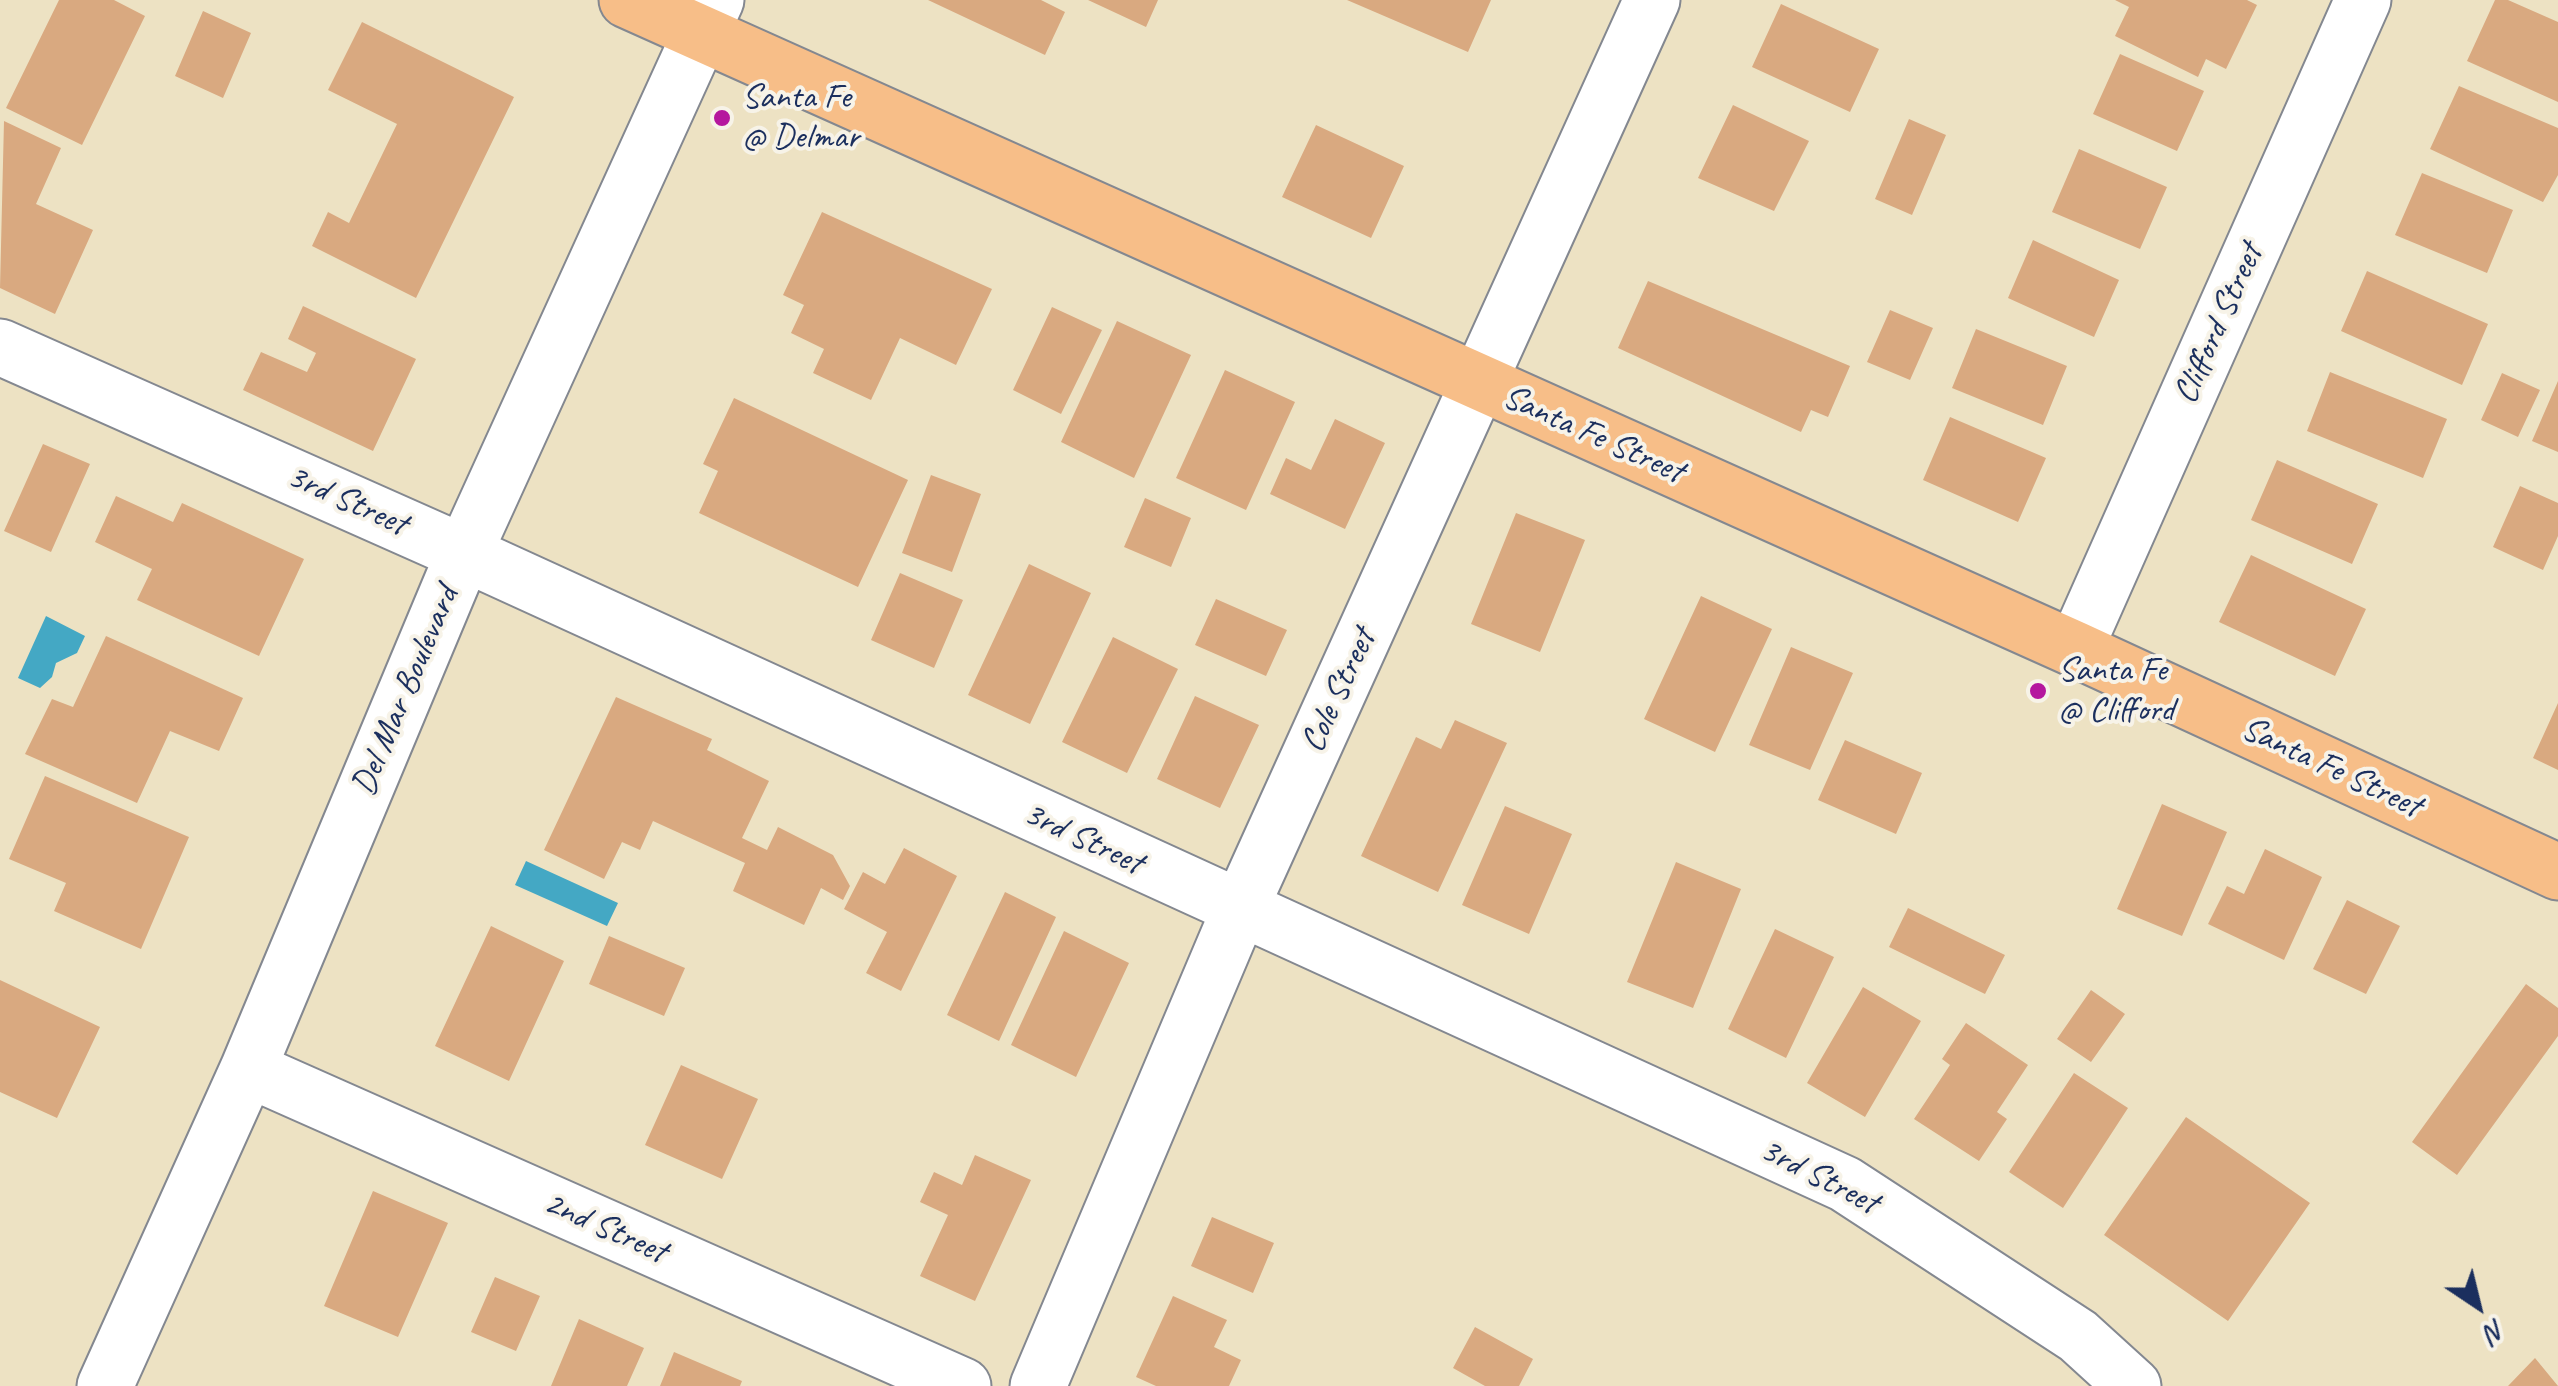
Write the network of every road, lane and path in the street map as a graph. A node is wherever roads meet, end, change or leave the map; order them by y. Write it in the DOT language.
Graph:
graph roads {
  1 [pos="627,0"];
  2 [pos="1652,0"];
  3 [pos="2363,0"];
  4 [pos="708,16"];
  5 [pos="0,347"];
  6 [pos="1479,384"];
  7 [pos="464,552"];
  8 [pos="2075,649"];
  9 [pos="2558,872"];
  10 [pos="1239,910"];
  11 [pos="248,1069"];
  12 [pos="105,1386"];
  13 [pos="963,1386"];
  14 [pos="1038,1386"];
  15 [pos="2133,1386"];
  1 -- 4 [label="main road, Santa Fe Street"];
  2 -- 6 [label="street, Cole Street"];
  3 -- 8 [label="street, Clifford Street"];
  4 -- 6 [label="main road, Santa Fe Street"];
  4 -- 7 [label="street, Del Mar Boulevard"];
  5 -- 7 [label="street, 3rd Street"];
  6 -- 8 [label="main road, Santa Fe Street"];
  6 -- 10 [label="street, Cole Street"];
  7 -- 10 [label="street, 3rd Street"];
  7 -- 11 [label="street, Del Mar Boulevard"];
  8 -- 9 [label="main road, Santa Fe Street"];
  10 -- 14 [label="street, Cole Street"];
  10 -- 15 [label="street, 3rd Street"];
  11 -- 12 [label="street, Del Mar Boulevard"];
  11 -- 13 [label="street, 2nd Street"];
}
